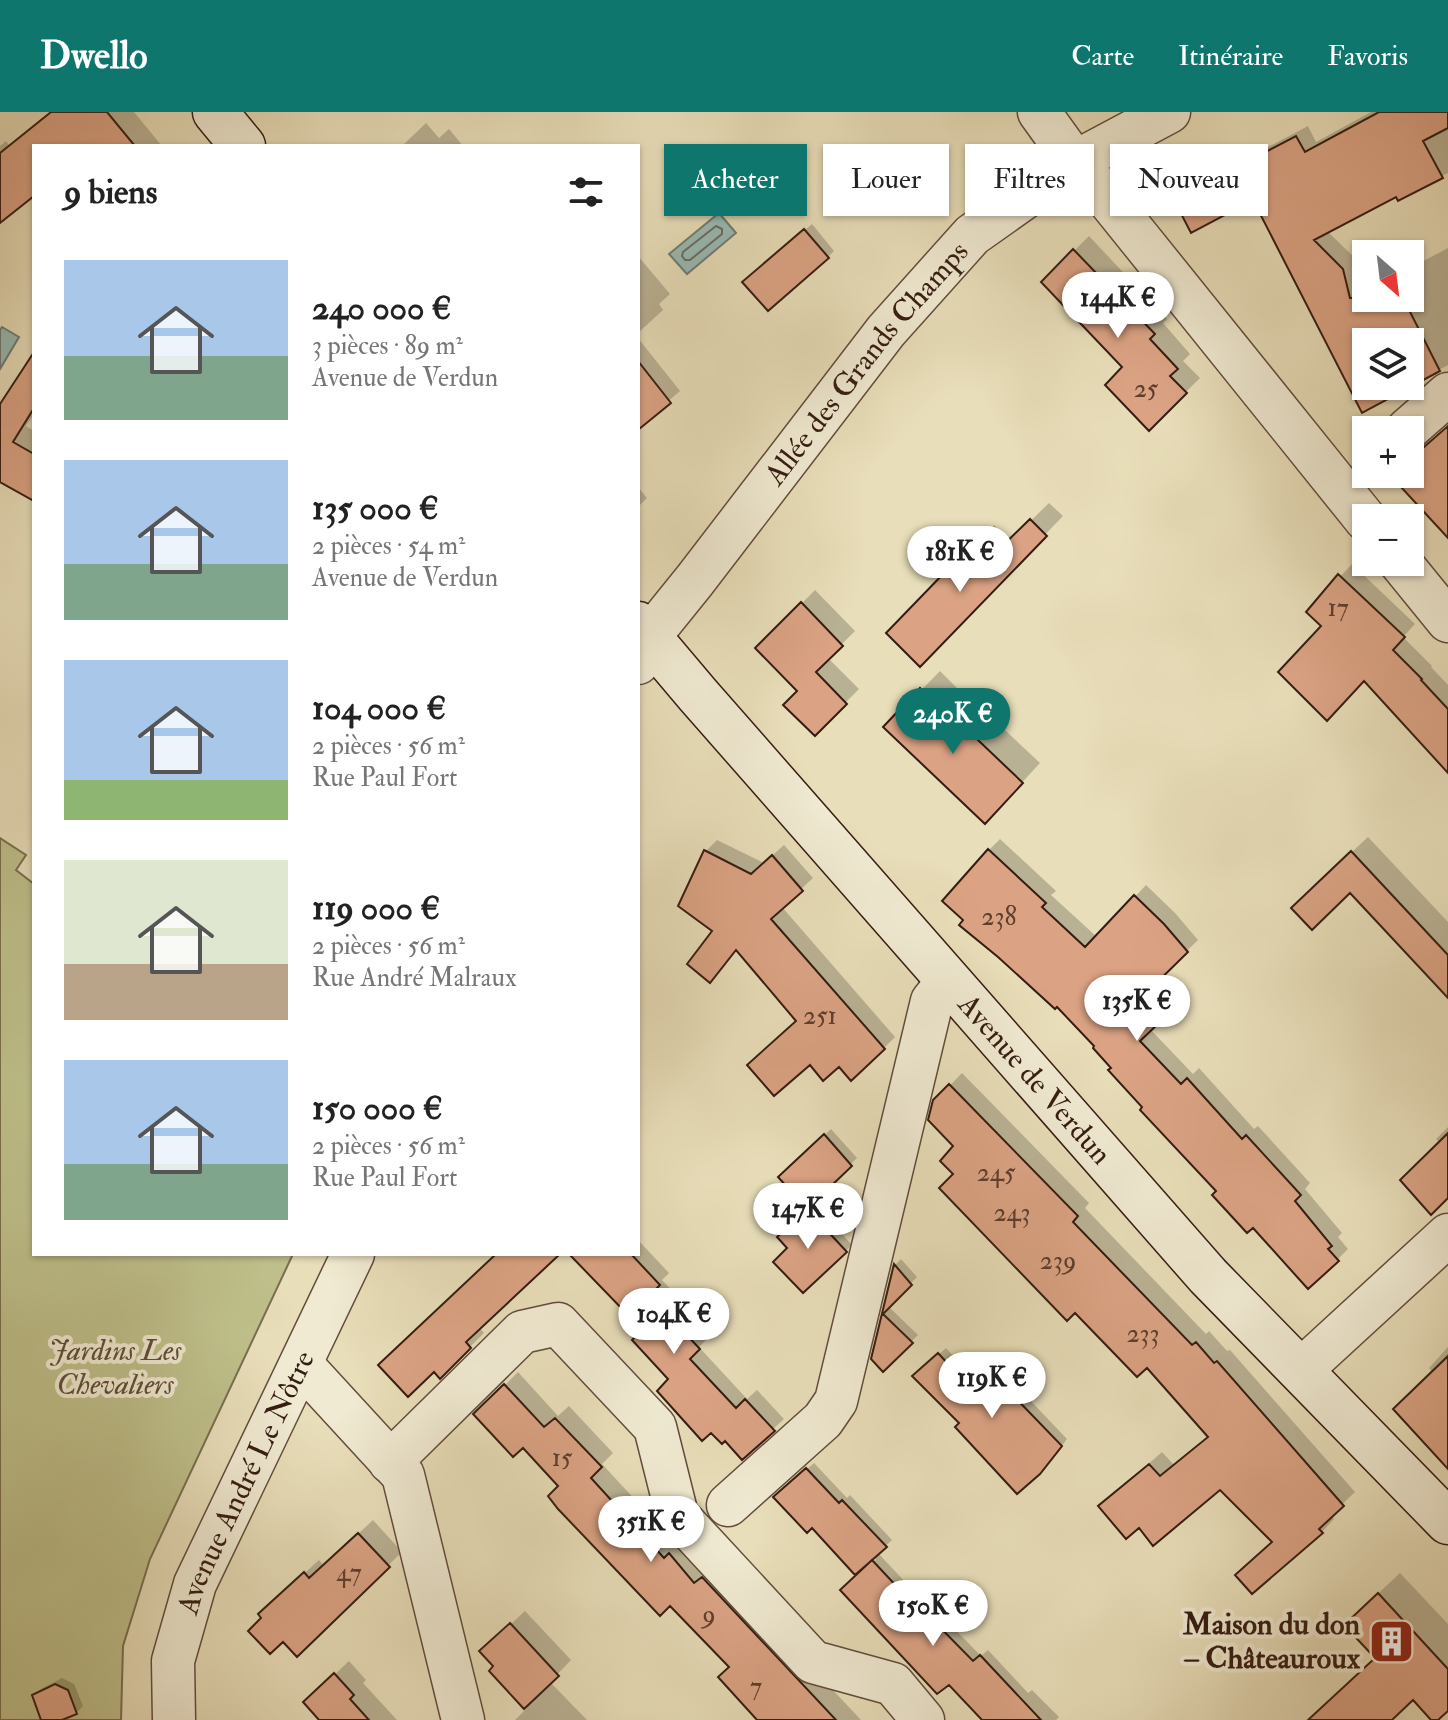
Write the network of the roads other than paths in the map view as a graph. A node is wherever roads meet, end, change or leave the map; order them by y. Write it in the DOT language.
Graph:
graph roads {
  1 [pos="215,112"];
  2 [pos="1039,112"];
  3 [pos="1169,112"];
  4 [pos="241,144"];
  5 [pos="1062,144"];
  6 [pos="1094,152"];
  7 [pos="1094,183"];
  8 [pos="999,216"];
  9 [pos="1448,394"];
  10 [pos="1423,416"];
  11 [pos="1358,492"];
  12 [pos="1411,576"];
  13 [pos="1448,621"];
  14 [pos="642,641"];
  15 [pos="948,981"];
  16 [pos="1448,1235"];
  17 [pos="352,1256"];
  18 [pos="301,1364"];
  19 [pos="1301,1370"];
  20 [pos="390,1462"];
  21 [pos="728,1505"];
  22 [pos="1448,1522"];
  23 [pos="174,1720"];
  24 [pos="463,1720"];
  25 [pos="923,1720"];
  1 -- 4 [label="main road"];
  2 -- 5 [label="street"];
  3 -- 6 [label="street, Allée des Grands Champs"];
  7 -- 11 [label="street"];
  8 -- 14 [label="street, Allée des Grands Champs"];
  9 -- 10 [label="street"];
  12 -- 13 [label="street"];
  14 -- 15 [label="main road, Avenue de Verdun"];
  15 -- 19 [label="main road, Avenue de Verdun"];
  15 -- 21 [label="street"];
  16 -- 19 [label="street"];
  17 -- 18 [label="street, Avenue André Le Nôtre"];
  18 -- 20 [label="street"];
  18 -- 23 [label="street, Avenue André Le Nôtre"];
  19 -- 22 [label="main road, Avenue de Verdun"];
  20 -- 24 [label="street"];
  20 -- 25 [label="street"];
}
